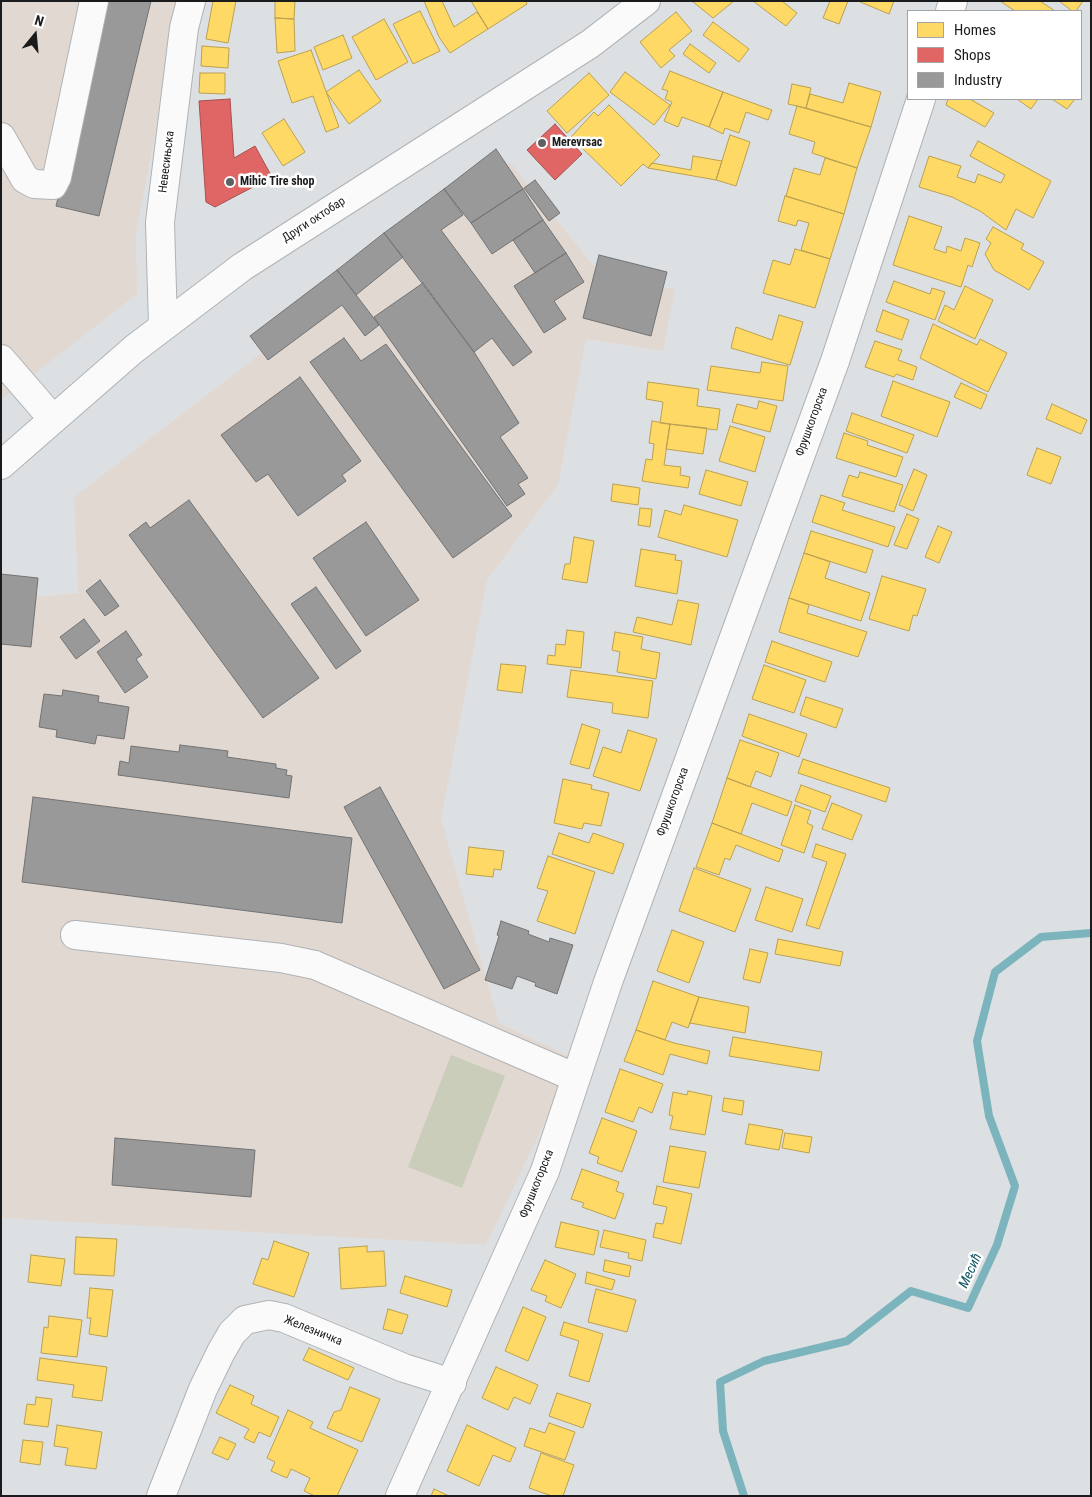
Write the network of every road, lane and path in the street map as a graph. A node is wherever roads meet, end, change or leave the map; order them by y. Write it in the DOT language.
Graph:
graph roads {
  1 [pos="94,1"];
  2 [pos="191,1"];
  3 [pos="646,1"];
  4 [pos="921,100"];
  5 [pos="1,137"];
  6 [pos="163,325"];
  7 [pos="1,359"];
  8 [pos="52,418"];
  9 [pos="1,465"];
  10 [pos="75,935"];
  11 [pos="574,1077"];
  12 [pos="452,1383"];
  13 [pos="161,1496"];
  14 [pos="400,1496"];
  1 -- 5 [label="street"];
  2 -- 6 [label="street, Невесињска"];
  3 -- 6 [label="street, Други октобар"];
  4 -- 11 [label="street, Фрушкогорска"];
  6 -- 8 [label="street, Други октобар"];
  7 -- 8 [label="street"];
  8 -- 9 [label="street, Други октобар"];
  10 -- 11 [label="street"];
  11 -- 12 [label="street, Фрушкогорска"];
  12 -- 13 [label="street, Железничка"];
  12 -- 14 [label="street, Фрушкогорска"];
}
